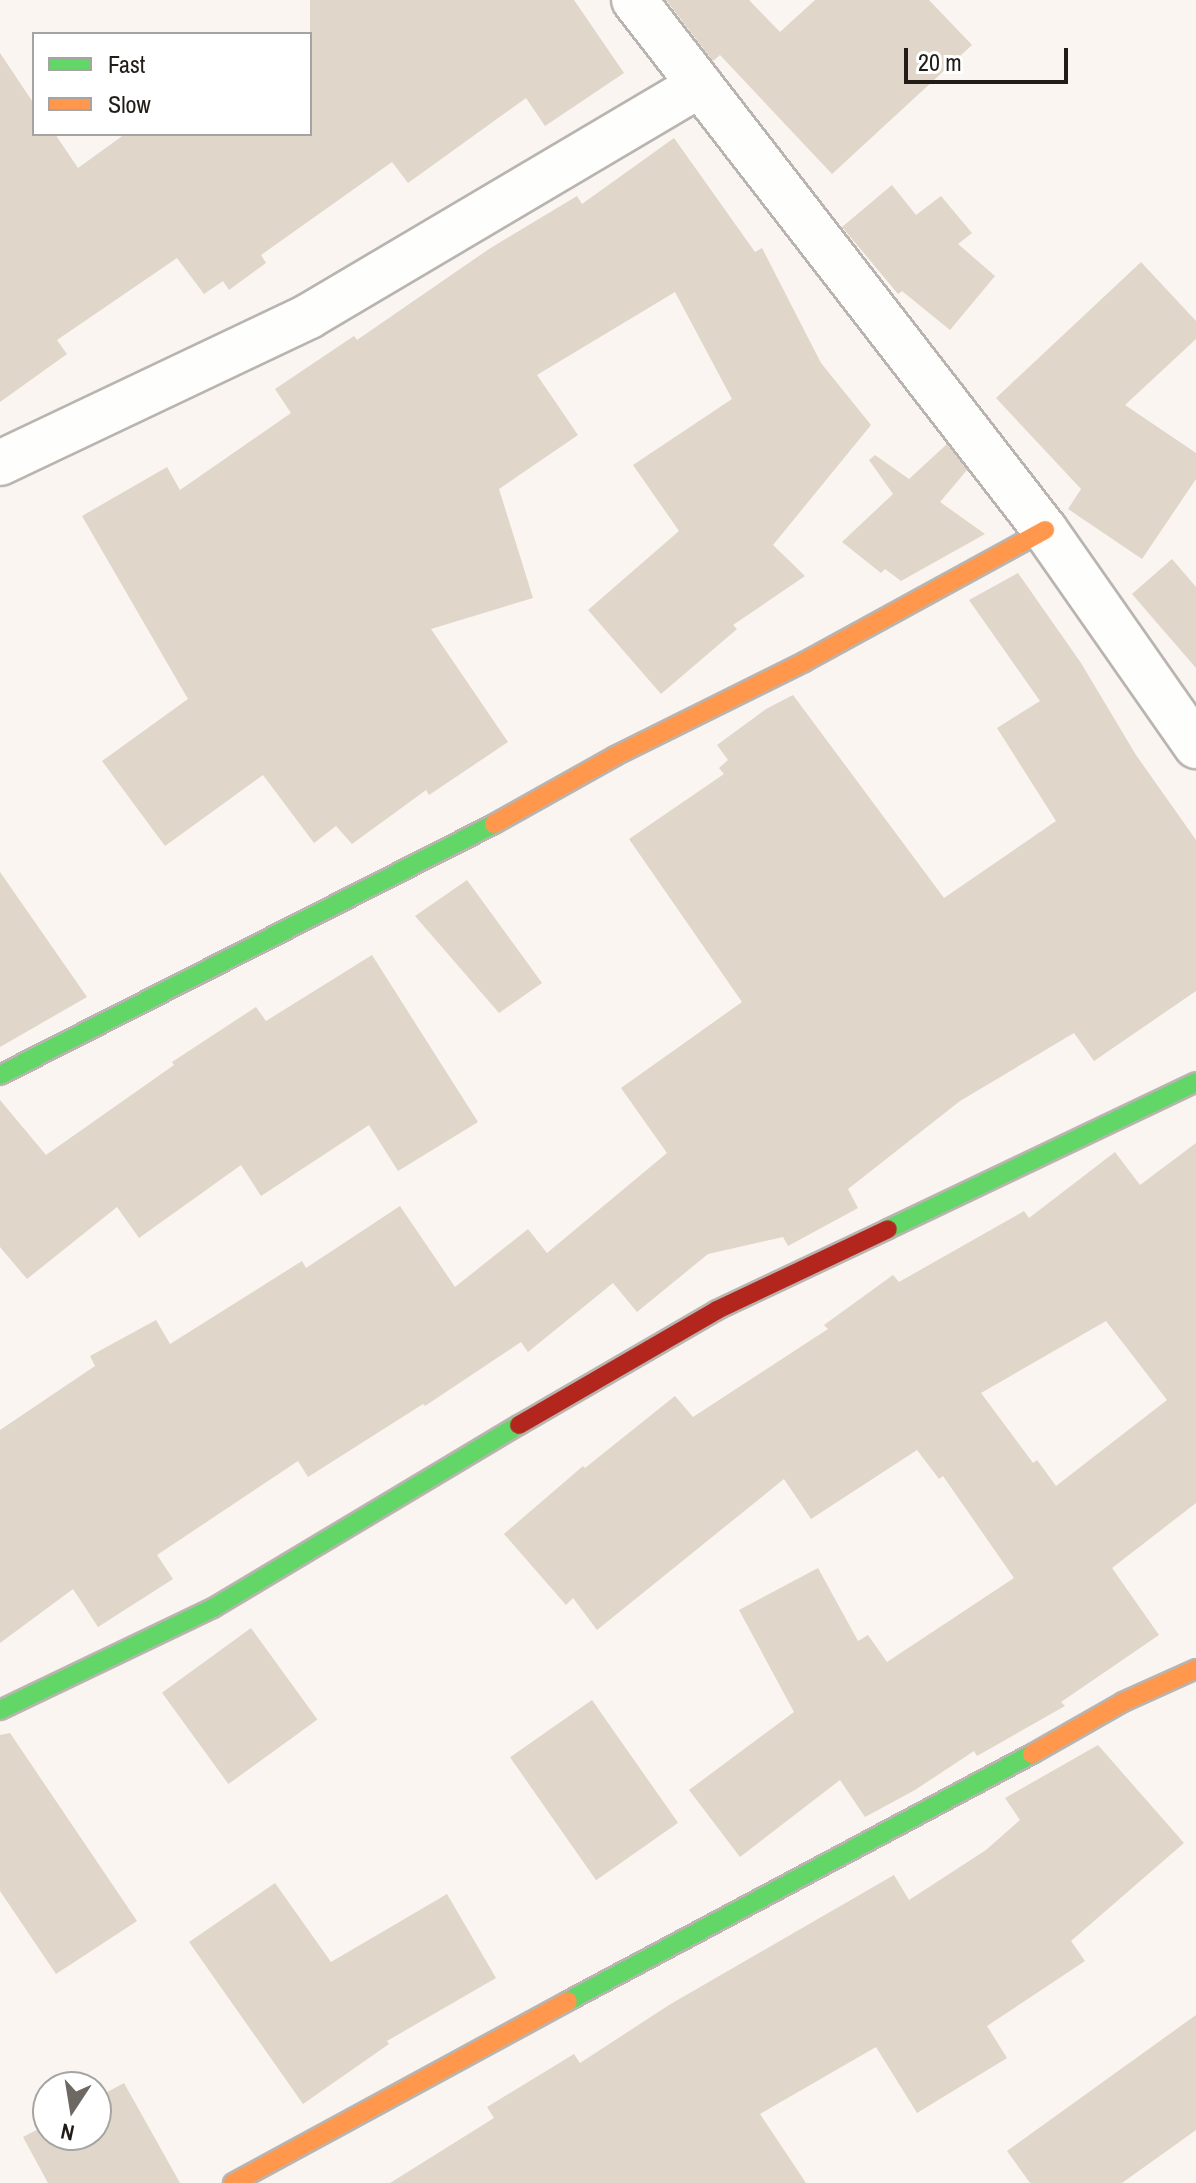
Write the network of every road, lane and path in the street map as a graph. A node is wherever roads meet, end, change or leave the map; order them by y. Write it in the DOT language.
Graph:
graph roads {
  1 [pos="634,0"];
  2 [pos="700,85"];
  3 [pos="0,463"];
  4 [pos="1045,530"];
  5 [pos="1196,746"];
  6 [pos="0,1075"];
  7 [pos="1196,1082"];
  8 [pos="1196,1669"];
  9 [pos="0,1710"];
  10 [pos="233,2183"];
  1 -- 2 [label="street"];
  2 -- 3 [label="street"];
  2 -- 4 [label="street"];
  4 -- 5 [label="street"];
  4 -- 6 [label="street"];
  7 -- 9 [label="street"];
  8 -- 10 [label="street"];
}
